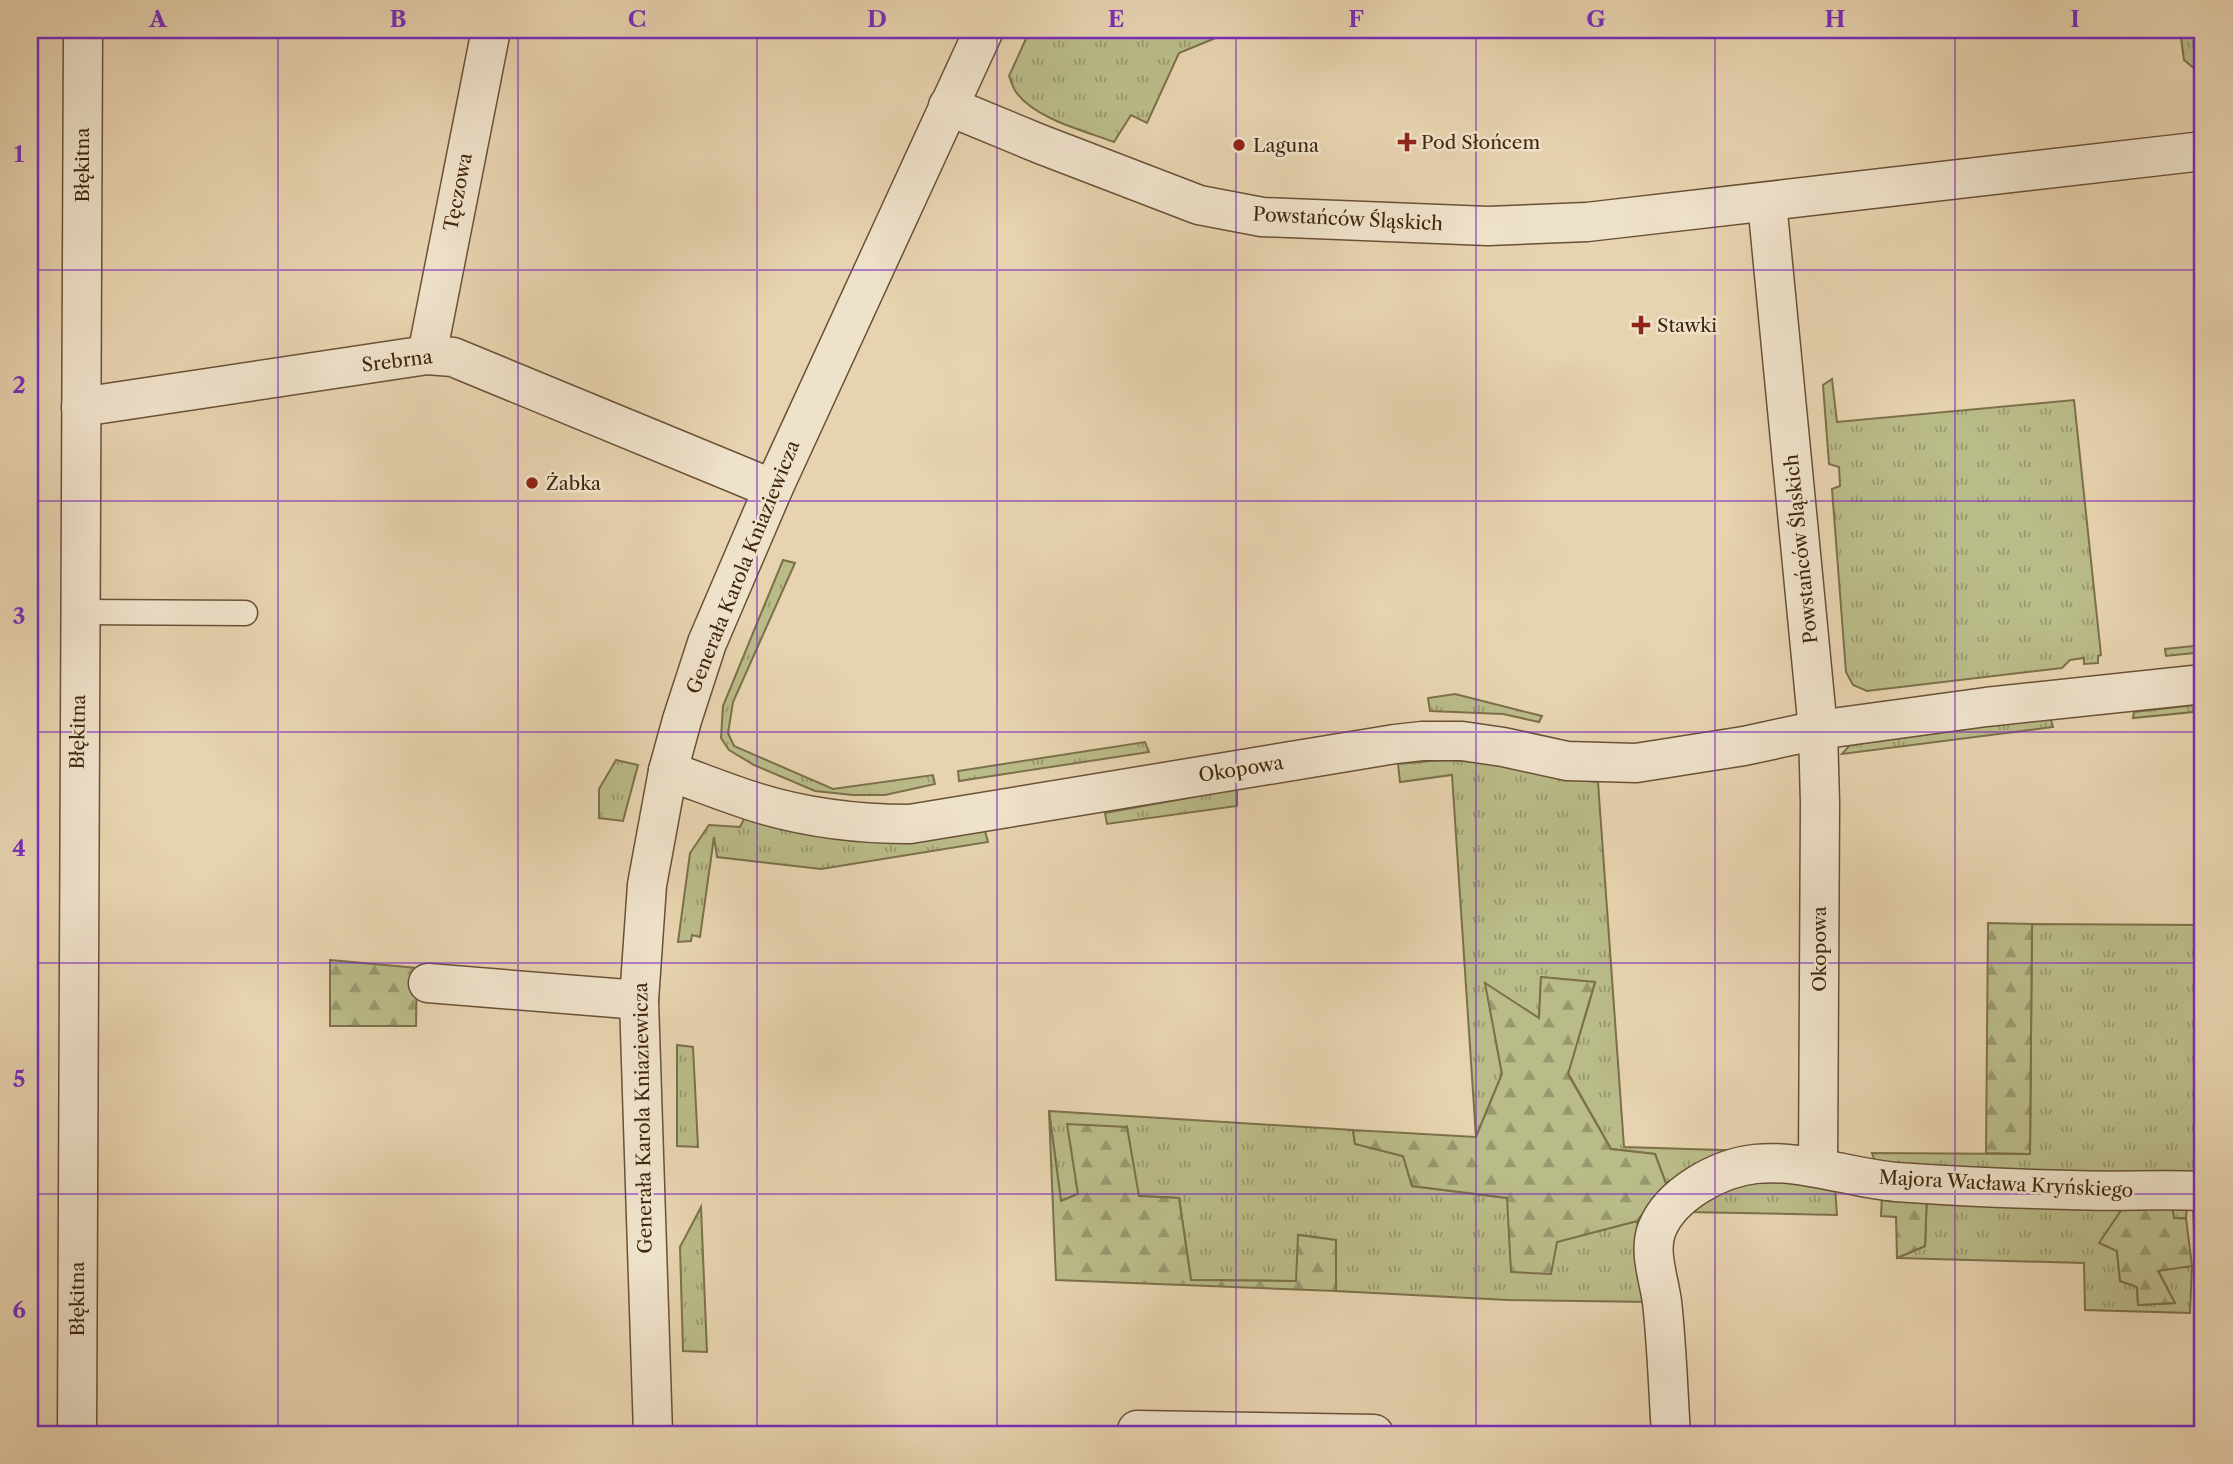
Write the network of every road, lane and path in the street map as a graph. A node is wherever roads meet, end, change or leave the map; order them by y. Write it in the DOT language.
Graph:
graph roads {
  1 [pos="83,30"];
  2 [pos="491,30"];
  3 [pos="984,30"];
  4 [pos="948,106"];
  5 [pos="2203,151"];
  6 [pos="1767,202"];
  7 [pos="427,355"];
  8 [pos="81,407"];
  9 [pos="773,489"];
  10 [pos="80,612"];
  11 [pos="246,613"];
  12 [pos="2203,684"];
  13 [pos="1818,730"];
  14 [pos="668,771"];
  15 [pos="428,983"];
  16 [pos="639,1000"];
  17 [pos="1818,1168"];
  18 [pos="2203,1191"];
  19 [pos="1137,1430"];
  20 [pos="77,1434"];
  21 [pos="653,1434"];
  22 [pos="1317,1434"];
  23 [pos="1374,1434"];
  24 [pos="1671,1434"];
  1 -- 8 [label="street, Błękitna"];
  2 -- 7 [label="street, Tęczowa"];
  3 -- 4 [label="street, Generała Karola Kniaziewicza"];
  4 -- 6 [label="street, Powstańców Śląskich"];
  4 -- 9 [label="street, Generała Karola Kniaziewicza"];
  5 -- 6 [label="street, Powstańców Śląskich"];
  6 -- 13 [label="street, Powstańców Śląskich"];
  7 -- 8 [label="street, Srebrna"];
  7 -- 9 [label="street, Srebrna"];
  8 -- 10 [label="street, Błękitna"];
  9 -- 14 [label="street, Generała Karola Kniaziewicza"];
  10 -- 11 [label="lane"];
  10 -- 20 [label="street, Błękitna"];
  12 -- 13 [label="street, Okopowa"];
  13 -- 14 [label="street, Okopowa"];
  13 -- 17 [label="street, Okopowa"];
  14 -- 16 [label="street, Generała Karola Kniaziewicza"];
  15 -- 16 [label="street"];
  16 -- 21 [label="street, Generała Karola Kniaziewicza"];
  17 -- 18 [label="street, Majora Wacława Kryńskiego"];
  17 -- 24 [label="street, Majora Wacława Kryńskiego"];
  19 -- 22 [label="street"];
  22 -- 23 [label="street"];
}
